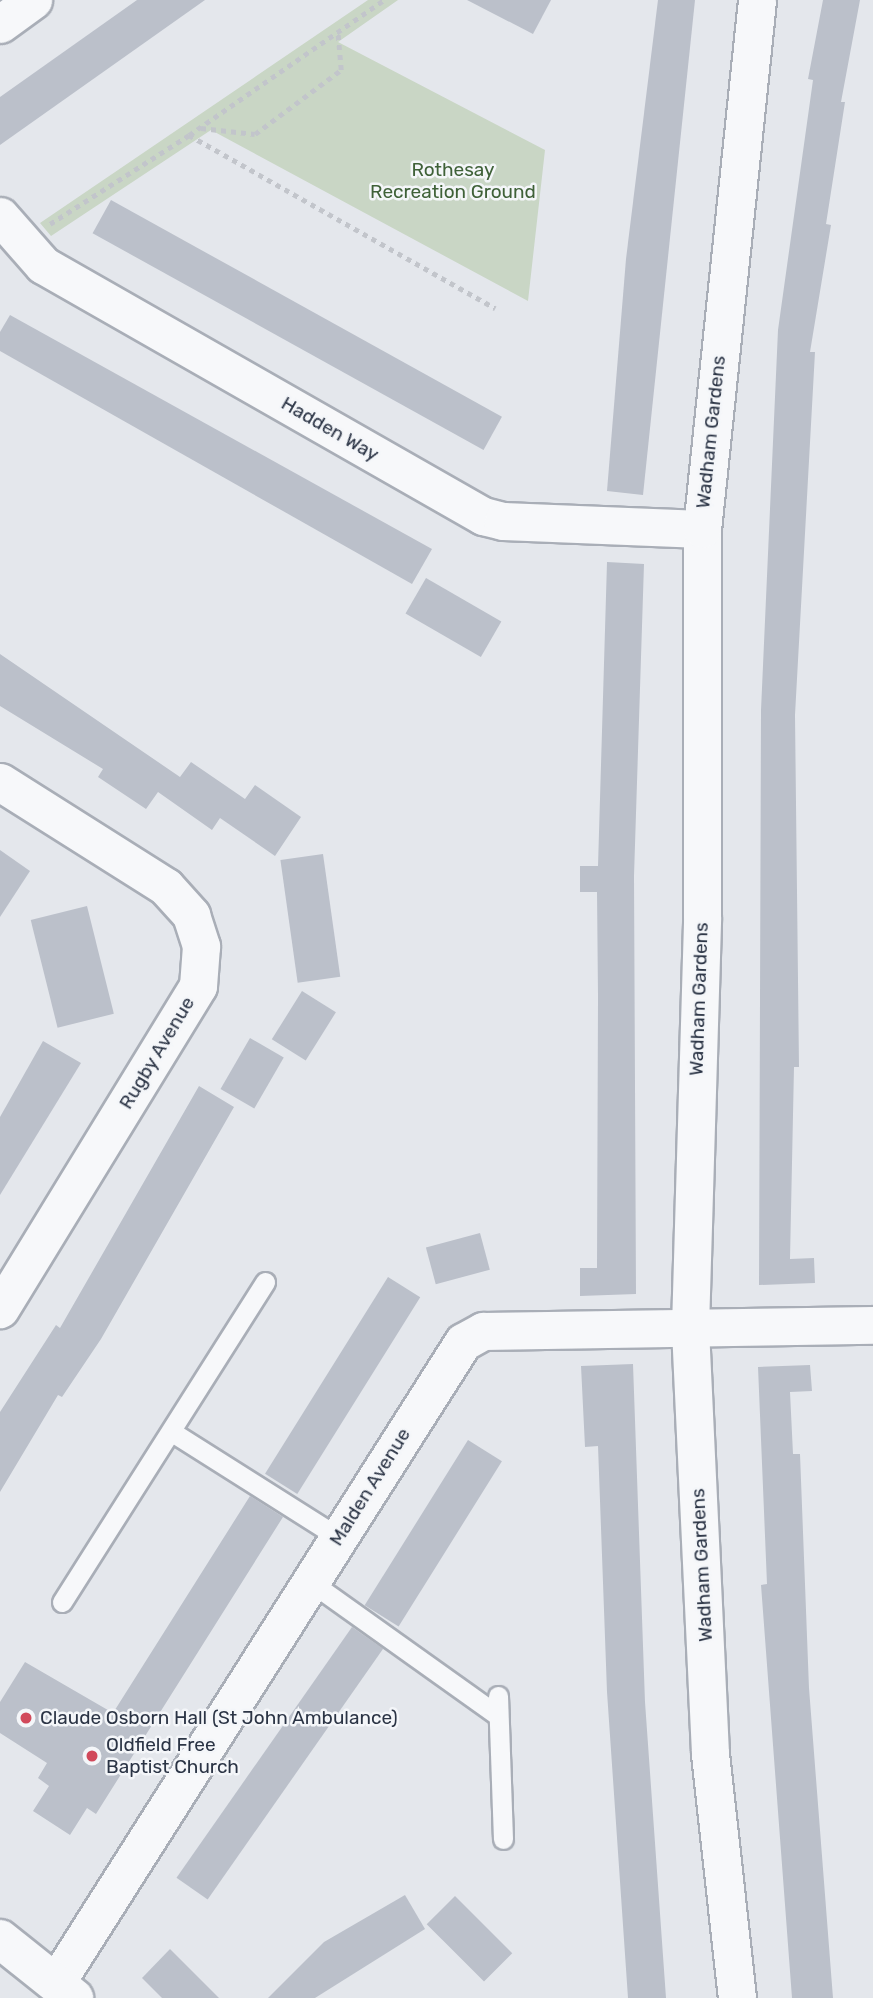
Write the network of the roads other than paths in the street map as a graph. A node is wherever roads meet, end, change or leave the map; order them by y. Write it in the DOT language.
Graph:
graph roads {
  1 [pos="757,0"];
  2 [pos="10,230"];
  3 [pos="702,529"];
  4 [pos="0,782"];
  5 [pos="265,1282"];
  6 [pos="0,1310"];
  7 [pos="873,1325"];
  8 [pos="690,1327"];
  9 [pos="172,1432"];
  10 [pos="338,1537"];
  11 [pos="312,1583"];
  12 [pos="62,1602"];
  13 [pos="503,1839"];
  14 [pos="0,1938"];
  15 [pos="66,1990"];
  16 [pos="737,1998"];
  1 -- 3 [label="street, Wadham Gardens"];
  2 -- 3 [label="street, Hadden Way"];
  3 -- 8 [label="street, Wadham Gardens"];
  4 -- 6 [label="street, Rugby Avenue"];
  5 -- 9 [label="lane"];
  7 -- 8 [label="street, Malden Avenue"];
  8 -- 10 [label="street, Malden Avenue"];
  8 -- 16 [label="street, Wadham Gardens"];
  9 -- 10 [label="lane"];
  9 -- 12 [label="lane"];
  10 -- 11 [label="street, Malden Avenue"];
  11 -- 13 [label="lane"];
  11 -- 15 [label="street, Malden Avenue"];
  14 -- 15 [label="street"];
}
